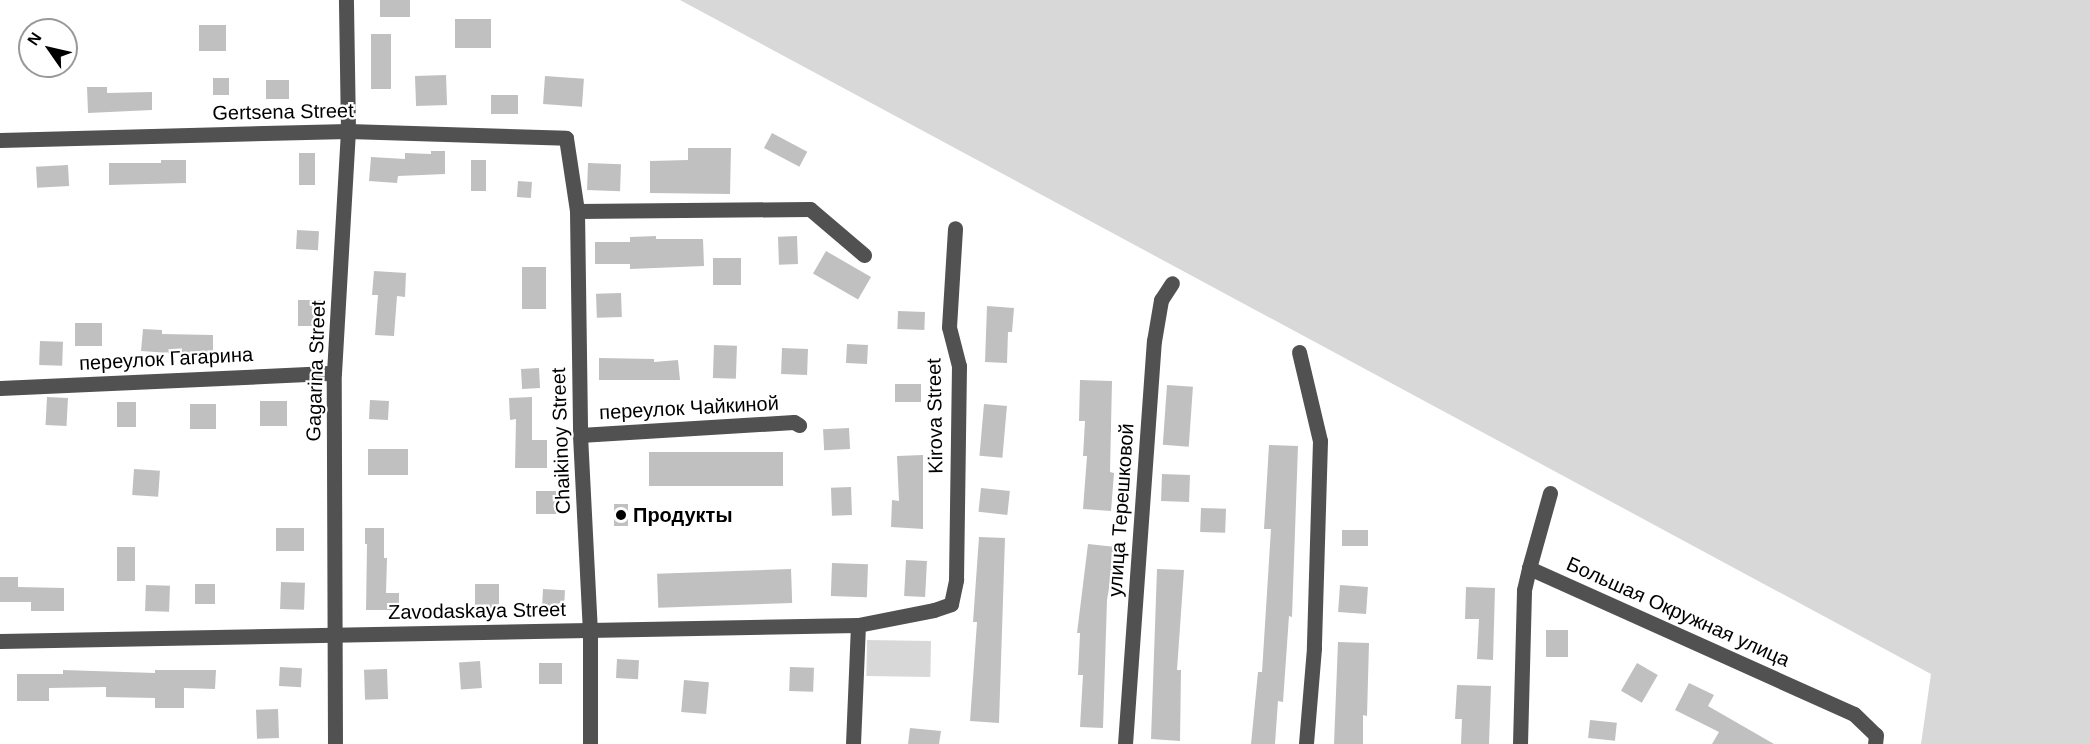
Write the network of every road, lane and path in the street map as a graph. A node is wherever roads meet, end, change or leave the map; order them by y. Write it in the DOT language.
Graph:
graph roads {
  1 [pos="346,0"];
  2 [pos="348,131"];
  3 [pos="566,138"];
  4 [pos="0,140"];
  5 [pos="577,211"];
  6 [pos="955,228"];
  7 [pos="864,255"];
  8 [pos="1172,283"];
  9 [pos="1299,352"];
  10 [pos="334,373"];
  11 [pos="0,388"];
  12 [pos="799,425"];
  13 [pos="580,435"];
  14 [pos="1550,493"];
  15 [pos="1529,568"];
  16 [pos="951,604"];
  17 [pos="858,625"];
  18 [pos="590,631"];
  19 [pos="334,634"];
  20 [pos="0,641"];
  21 [pos="1876,740"];
  22 [pos="335,744"];
  23 [pos="590,744"];
  24 [pos="853,744"];
  25 [pos="1125,744"];
  26 [pos="1306,744"];
  27 [pos="1520,744"];
  1 -- 2 [label="street, Gagarina Street"];
  2 -- 3 [label="street, Gertsena Street"];
  2 -- 4 [label="street, Gertsena Street"];
  2 -- 10 [label="street, Gagarina Street"];
  3 -- 5 [label="street, Chaikinoy Street"];
  5 -- 7 [label="street"];
  5 -- 13 [label="street, Chaikinoy Street"];
  6 -- 16 [label="street, Kirova Street"];
  8 -- 25 [label="street, улица Терешковой"];
  9 -- 26 [label="street"];
  10 -- 11 [label="street, переулок Гагарина"];
  10 -- 19 [label="street, Gagarina Street"];
  12 -- 13 [label="street, переулок Чайкиной"];
  13 -- 18 [label="street, Chaikinoy Street"];
  14 -- 15 [label="street"];
  15 -- 21 [label="street, Большая Окружная улица"];
  15 -- 27 [label="street"];
  16 -- 17 [label="street, Zavodaskaya Street"];
  17 -- 18 [label="street, Zavodaskaya Street"];
  17 -- 24 [label="street"];
  18 -- 19 [label="street, Zavodaskaya Street"];
  18 -- 23 [label="street, Chaikinoy Street"];
  19 -- 20 [label="street, Zavodaskaya Street"];
  19 -- 22 [label="street, Gagarina Street"];
}
